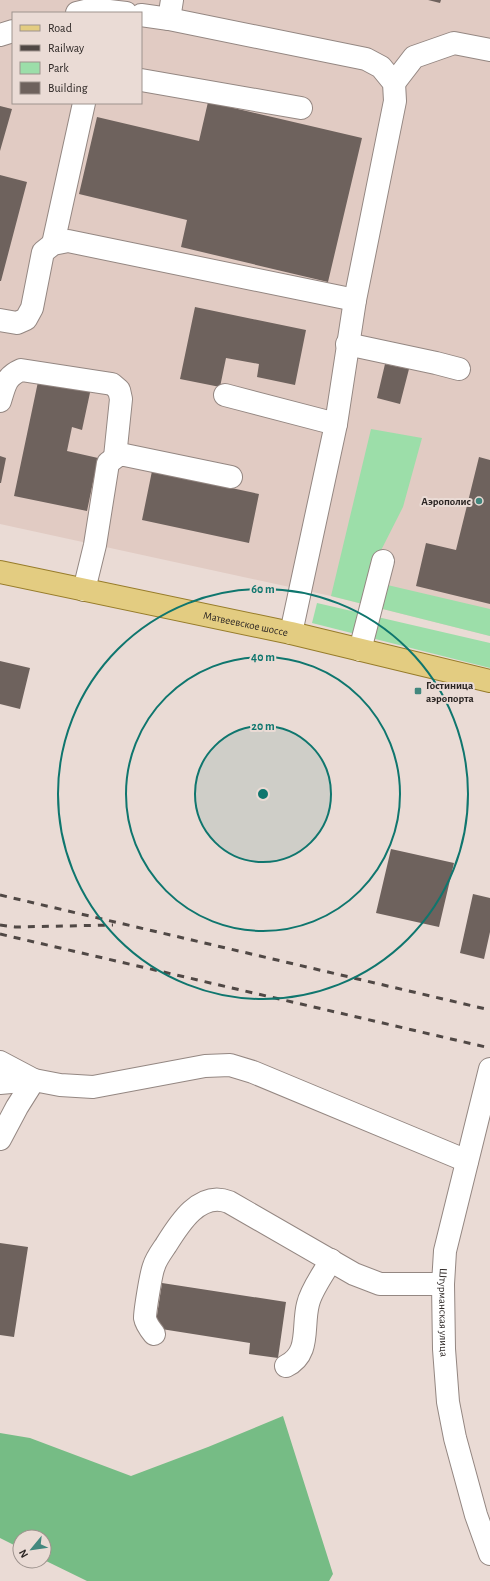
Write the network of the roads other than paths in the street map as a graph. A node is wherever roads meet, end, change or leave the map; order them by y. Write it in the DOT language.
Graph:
graph roads {
  1 [pos="170,9"];
  2 [pos="80,12"];
  3 [pos="119,12"];
  4 [pos="142,15"];
  5 [pos="12,32"];
  6 [pos="0,35"];
  7 [pos="490,50"];
  8 [pos="142,80"];
  9 [pos="394,83"];
  10 [pos="84,104"];
  11 [pos="301,108"];
  12 [pos="53,244"];
  13 [pos="355,300"];
  14 [pos="0,320"];
  15 [pos="348,344"];
  16 [pos="459,369"];
  17 [pos="225,394"];
  18 [pos="0,401"];
  19 [pos="336,424"];
  20 [pos="116,458"];
  21 [pos="231,477"];
  22 [pos="383,561"];
  23 [pos="0,572"];
  24 [pos="84,590"];
  25 [pos="291,633"];
  26 [pos="360,650"];
  27 [pos="490,681"];
  28 [pos="0,1062"];
  29 [pos="490,1069"];
  30 [pos="34,1080"];
  31 [pos="0,1083"];
  32 [pos="487,1096"];
  33 [pos="0,1139"];
  34 [pos="467,1161"];
  35 [pos="331,1260"];
  36 [pos="443,1284"];
  37 [pos="154,1334"];
  38 [pos="286,1366"];
  39 [pos="490,1554"];
  1 -- 4 [label="street"];
  1 -- 9 [label="street"];
  2 -- 3 [label="street"];
  5 -- 6 [label="street"];
  7 -- 9 [label="street"];
  8 -- 11 [label="street"];
  9 -- 13 [label="street"];
  10 -- 12 [label="street"];
  12 -- 13 [label="street"];
  12 -- 14 [label="street"];
  13 -- 15 [label="street"];
  15 -- 16 [label="street"];
  15 -- 19 [label="street"];
  17 -- 19 [label="street"];
  18 -- 20 [label="street"];
  19 -- 25 [label="street"];
  20 -- 21 [label="street"];
  20 -- 24 [label="street"];
  22 -- 26 [label="street"];
  23 -- 24 [label="main road, Матвеевское шоссе"];
  24 -- 25 [label="main road, Матвеевское шоссе"];
  25 -- 26 [label="main road, Матвеевское шоссе"];
  26 -- 27 [label="main road, Матвеевское шоссе"];
  28 -- 30 [label="street"];
  29 -- 32 [label="street, Штурманская улица"];
  30 -- 31 [label="street"];
  30 -- 33 [label="street"];
  30 -- 34 [label="street"];
  32 -- 34 [label="street, Штурманская улица"];
  34 -- 36 [label="street, Штурманская улица"];
  35 -- 36 [label="street"];
  35 -- 37 [label="street"];
  35 -- 38 [label="street"];
  36 -- 39 [label="street, Штурманская улица"];
}
